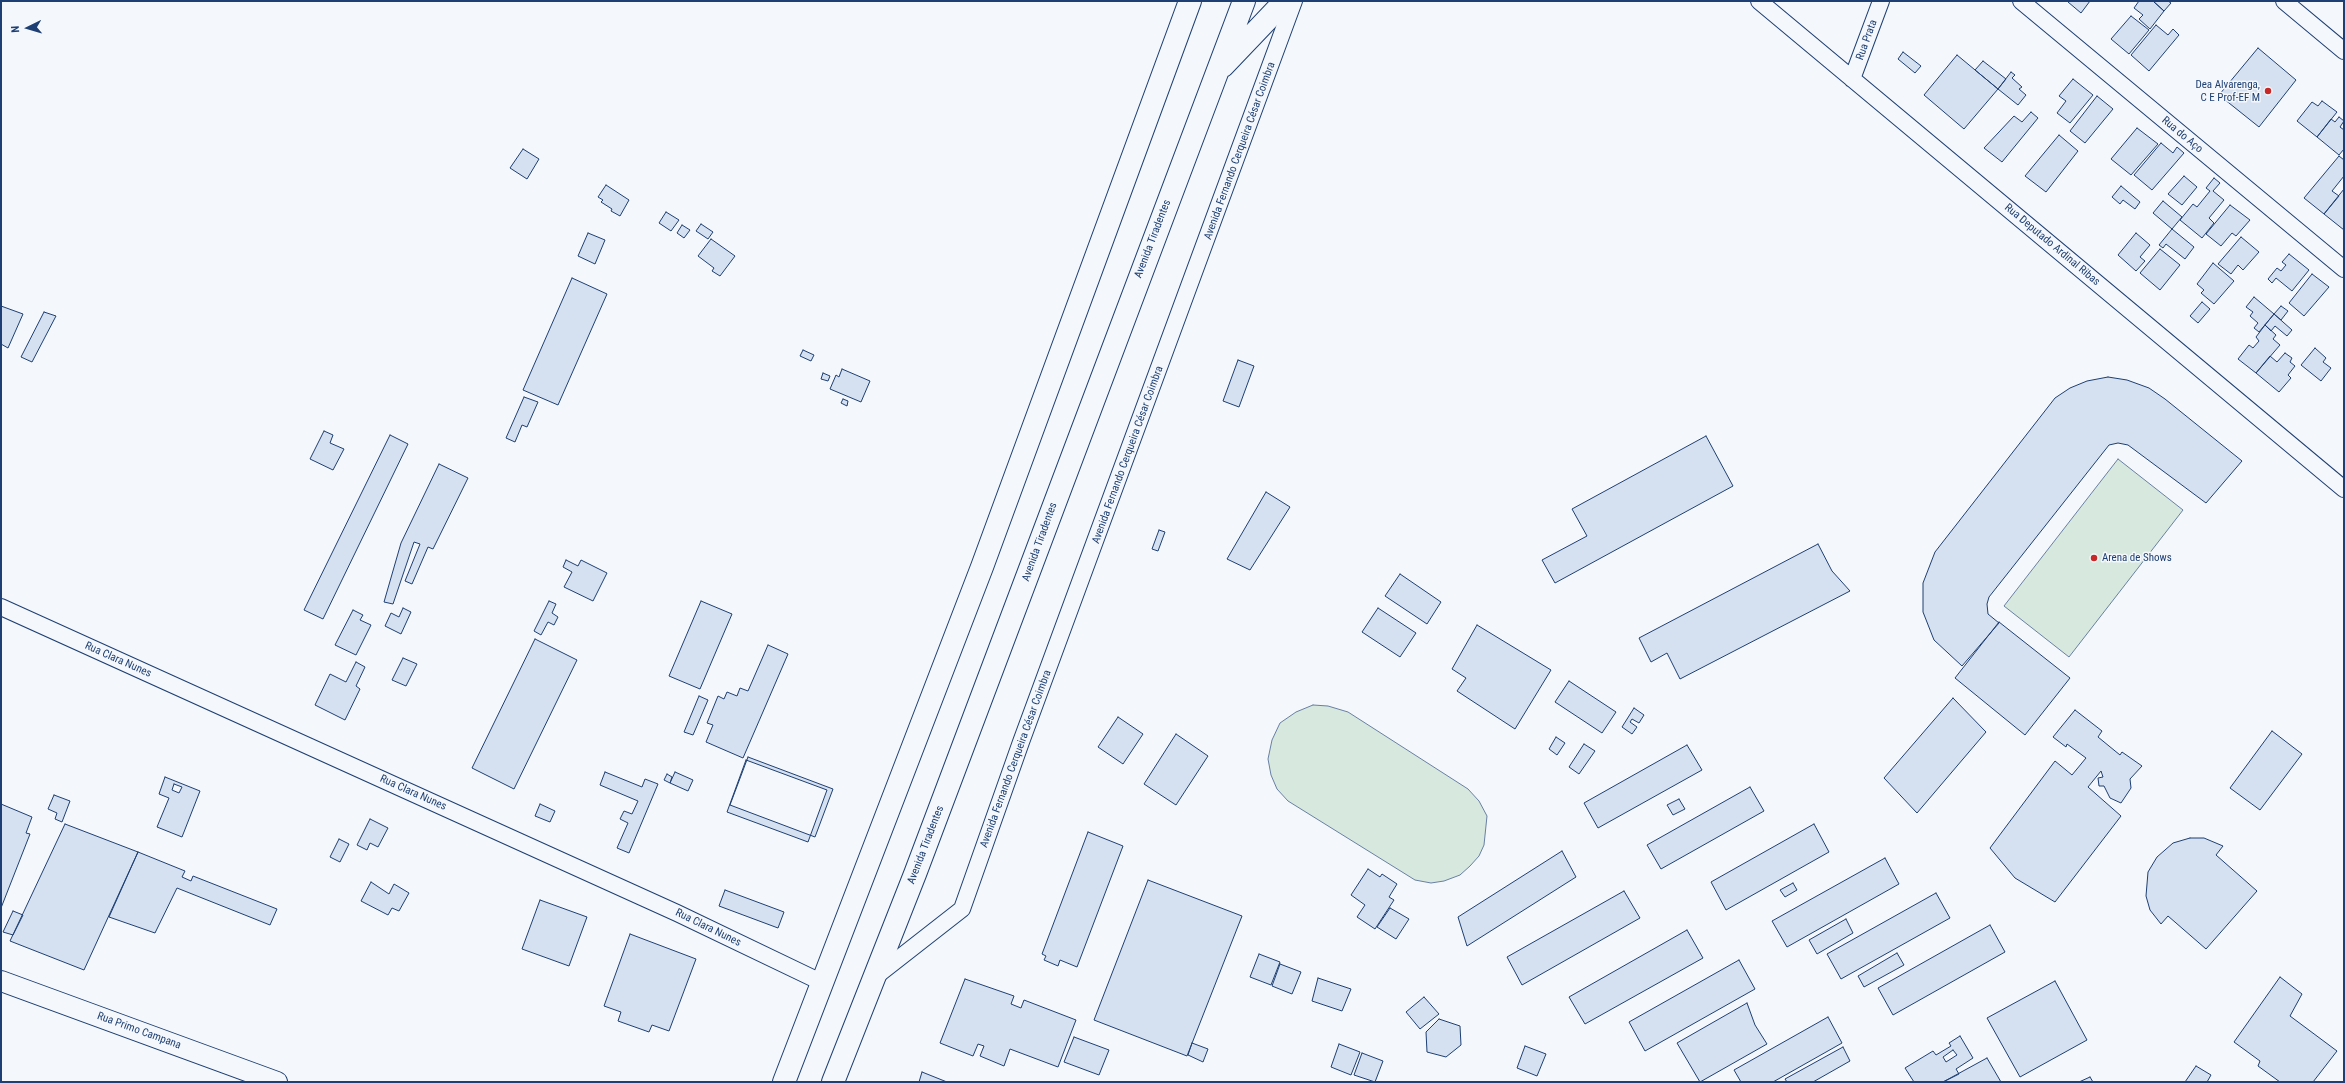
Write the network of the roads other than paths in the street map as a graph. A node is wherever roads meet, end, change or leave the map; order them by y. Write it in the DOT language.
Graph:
graph roads {
  1 [pos="1190,1"];
  2 [pos="1244,1"];
  3 [pos="1285,1"];
  4 [pos="1294,1"];
  5 [pos="1759,1"];
  6 [pos="1881,1"];
  7 [pos="2021,1"];
  8 [pos="2284,1"];
  9 [pos="2344,51"];
  10 [pos="1216,73"];
  11 [pos="1852,79"];
  12 [pos="2344,269"];
  13 [pos="2344,489"];
  14 [pos="1,607"];
  15 [pos="875,977"];
  16 [pos="1,980"];
  17 [pos="823,983"];
  18 [pos="277,1082"];
  19 [pos="784,1082"];
  20 [pos="833,1082"];
  1 -- 17 [label="highway"];
  2 -- 10 [label="highway, Avenida Tiradentes"];
  3 -- 10 [label="highway"];
  4 -- 15 [label="street, Avenida Fernando Cerqueira César Coimbra"];
  5 -- 11 [label="street, Rua Deputado Ardinal Ribas"];
  6 -- 11 [label="street, Rua Prata"];
  7 -- 12 [label="street, Rua do Aço"];
  8 -- 9 [label="street"];
  10 -- 15 [label="highway, Avenida Tiradentes"];
  11 -- 13 [label="street, Rua Deputado Ardinal Ribas"];
  14 -- 17 [label="street, Rua Clara Nunes"];
  15 -- 20 [label="highway, Avenida Tiradentes"];
  16 -- 18 [label="street, Rua Primo Campana"];
  17 -- 19 [label="highway"];
}
